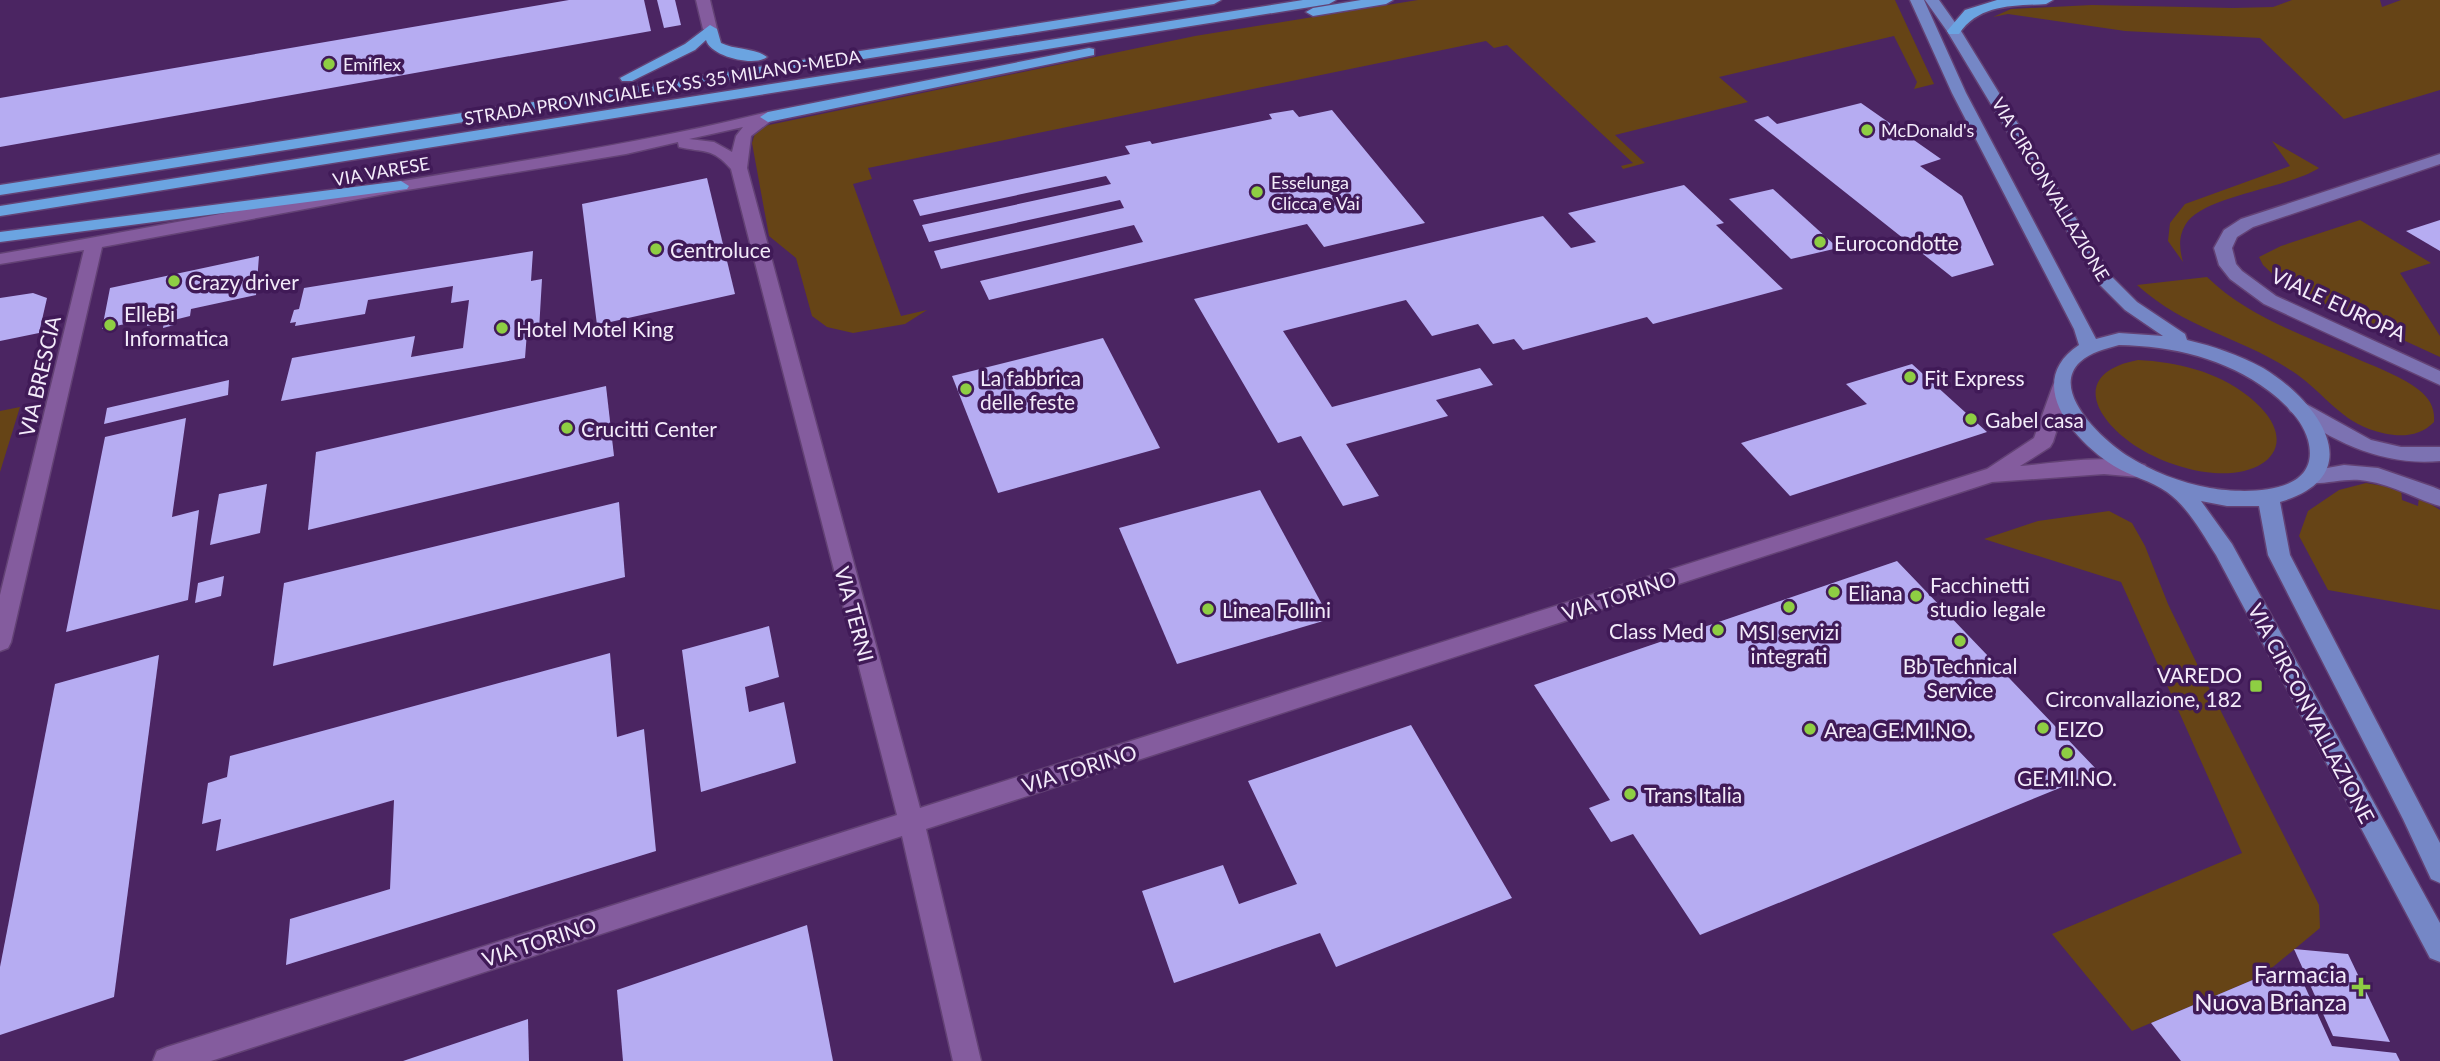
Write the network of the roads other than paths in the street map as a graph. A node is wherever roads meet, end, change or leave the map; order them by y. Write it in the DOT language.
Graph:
graph roads {
  1 [pos="703,0"];
  2 [pos="1141,0"];
  3 [pos="1214,0"];
  4 [pos="1329,0"];
  5 [pos="1386,0"];
  6 [pos="1917,0"];
  7 [pos="1933,0"];
  8 [pos="2046,0"];
  9 [pos="710,29"];
  10 [pos="1954,31"];
  11 [pos="760,57"];
  12 [pos="628,78"];
  13 [pos="768,117"];
  14 [pos="310,142"];
  15 [pos="626,149"];
  16 [pos="2440,159"];
  17 [pos="739,167"];
  18 [pos="401,186"];
  19 [pos="0,190"];
  20 [pos="0,211"];
  21 [pos="0,237"];
  22 [pos="93,243"];
  23 [pos="0,258"];
  24 [pos="2089,346"];
  25 [pos="2200,349"];
  26 [pos="2440,379"];
  27 [pos="2061,388"];
  28 [pos="2297,406"];
  29 [pos="2440,454"];
  30 [pos="2138,470"];
  31 [pos="1991,475"];
  32 [pos="2312,477"];
  33 [pos="2173,485"];
  34 [pos="2269,497"];
  35 [pos="2440,499"];
  36 [pos="0,642"];
  37 [pos="911,820"];
  38 [pos="2440,871"];
  39 [pos="2440,949"];
  40 [pos="167,1061"];
  41 [pos="967,1061"];
  1 -- 9 [label="street"];
  2 -- 11 [label="highway"];
  3 -- 14 [label="highway, STRADA PROVINCIALE EX SS 35 MILANO-MEDA"];
  4 -- 20 [label="highway, STRADA PROVINCIALE EX SS 35 MILANO-MEDA"];
  5 -- 13 [label="highway"];
  6 -- 24 [label="main road, VIA CIRCONVALLAZIONE"];
  7 -- 10 [label="main road, VIA CIRCONVALLAZIONE"];
  8 -- 10 [label="highway"];
  9 -- 11 [label="highway"];
  9 -- 12 [label="highway"];
  10 -- 25 [label="main road, VIA CIRCONVALLAZIONE"];
  11 -- 12 [label="highway"];
  12 -- 14 [label="highway"];
  13 -- 15 [label="street, VIA VARESE"];
  13 -- 17 [label="street"];
  14 -- 19 [label="highway, STRADA PROVINCIALE EX SS 35 MILANO-MEDA"];
  15 -- 17 [label="street"];
  15 -- 18 [label="street, VIA VARESE"];
  16 -- 26 [label="street, VIALE EUROPA"];
  17 -- 37 [label="street, VIA TERNI"];
  18 -- 21 [label="highway"];
  18 -- 22 [label="street, VIA VARESE"];
  22 -- 23 [label="street, VIA VARESE"];
  22 -- 36 [label="street, VIA BRESCIA"];
  24 -- 25 [label="main road"];
  24 -- 27 [label="main road"];
  25 -- 28 [label="main road"];
  27 -- 30 [label="main road"];
  27 -- 31 [label="street, VIA TORINO"];
  28 -- 29 [label="street"];
  28 -- 32 [label="main road"];
  30 -- 31 [label="street, VIA TORINO"];
  30 -- 33 [label="main road"];
  31 -- 37 [label="street, VIA TORINO"];
  32 -- 34 [label="main road"];
  32 -- 35 [label="street"];
  33 -- 34 [label="main road"];
  33 -- 39 [label="main road, VIA CIRCONVALLAZIONE"];
  34 -- 38 [label="main road, VIA CIRCONVALLAZIONE"];
  37 -- 40 [label="street, VIA TORINO"];
  37 -- 41 [label="street, VIA TERNI"];
}
